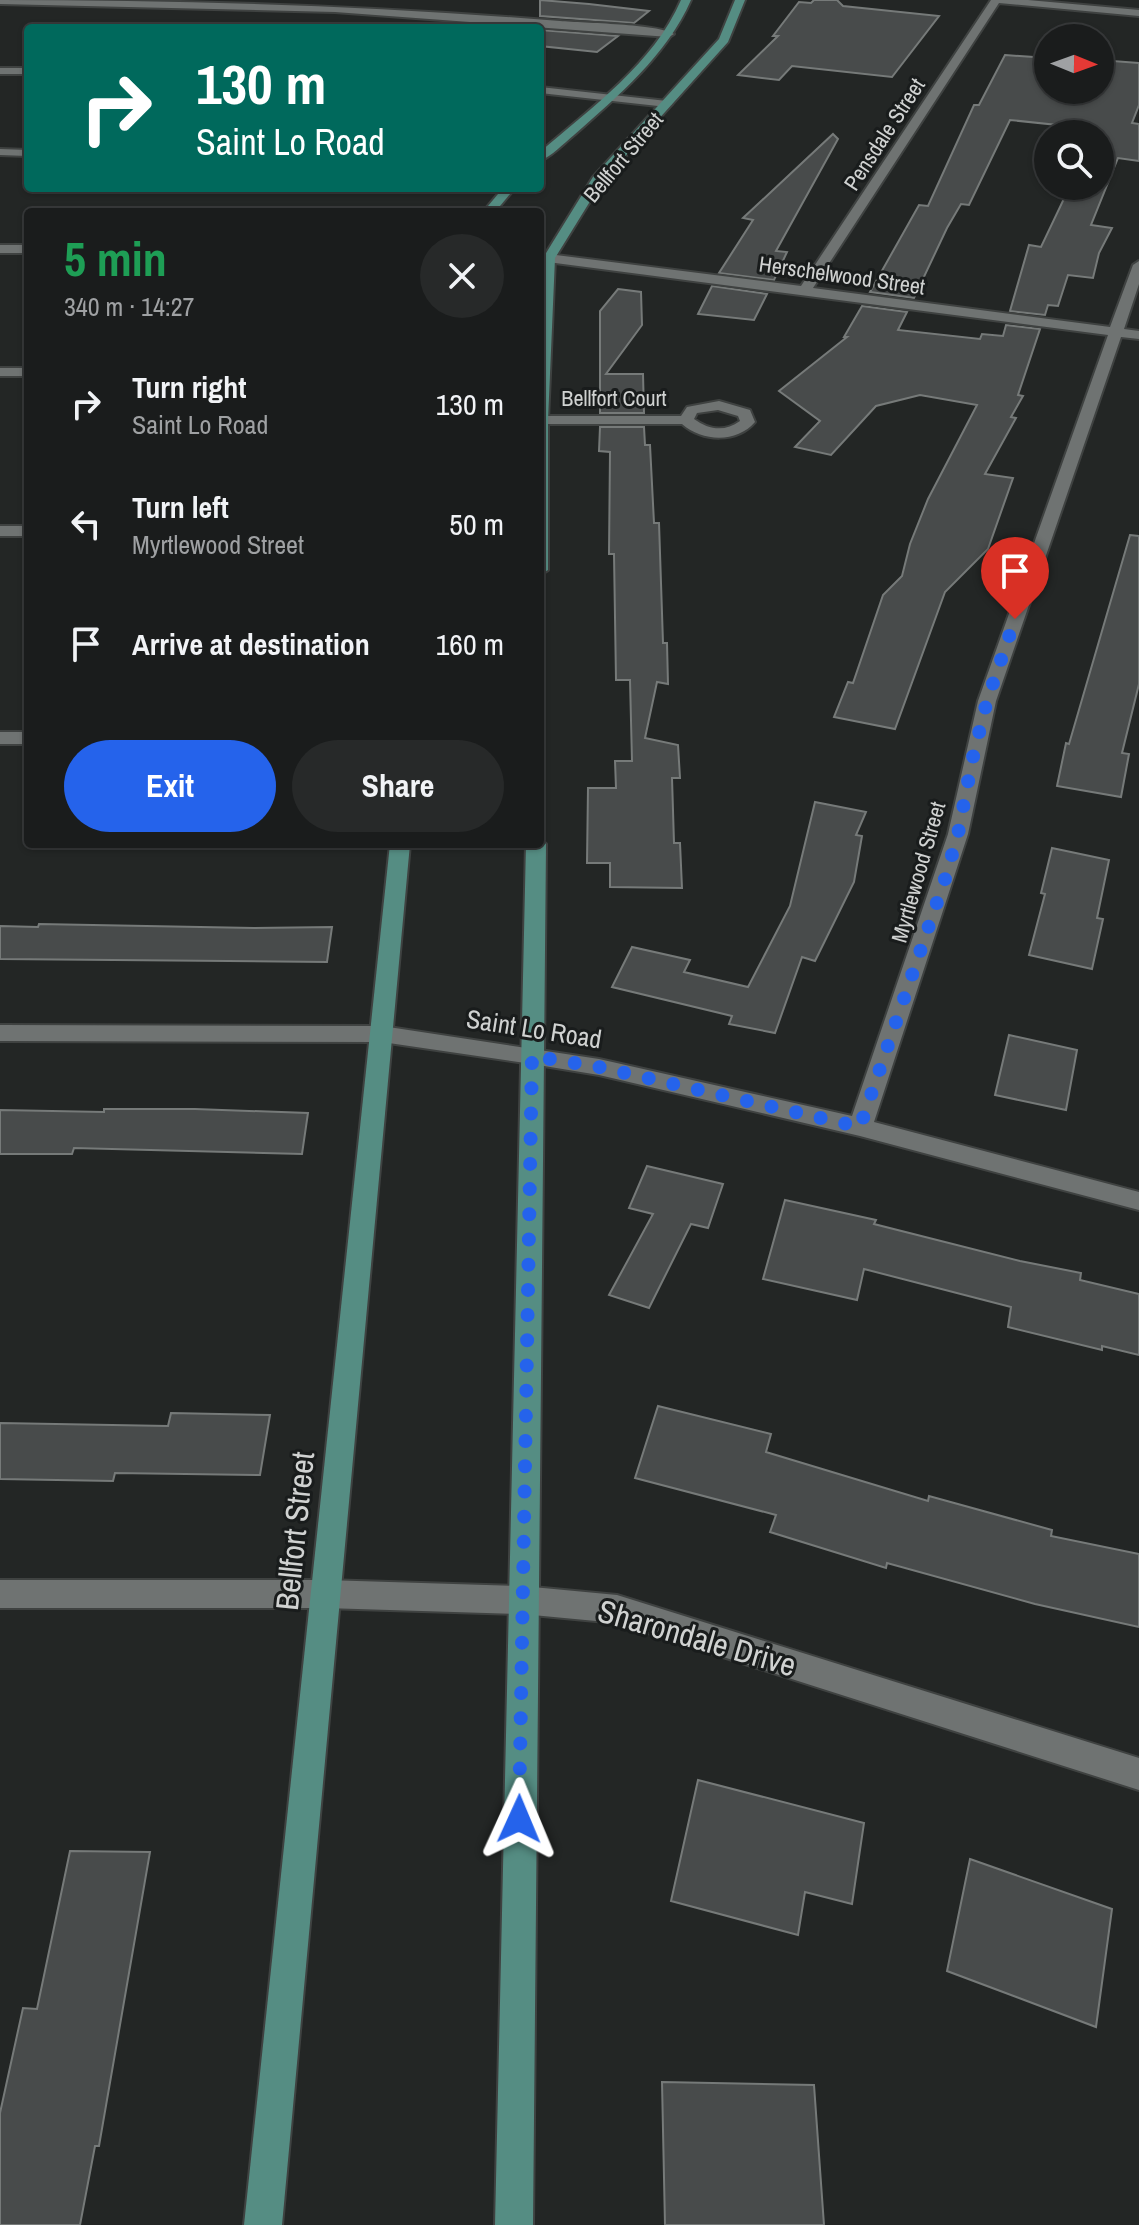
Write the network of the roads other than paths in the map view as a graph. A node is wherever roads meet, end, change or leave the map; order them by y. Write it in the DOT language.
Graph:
graph roads {
  1 [pos="686,0"];
  2 [pos="725,0"];
  3 [pos="740,0"];
  4 [pos="997,0"];
  5 [pos="0,1"];
  6 [pos="1139,13"];
  7 [pos="734,21"];
  8 [pos="669,34"];
  9 [pos="0,71"];
  10 [pos="24,71"];
  11 [pos="544,90"];
  12 [pos="610,97"];
  13 [pos="667,104"];
  14 [pos="0,152"];
  15 [pos="24,153"];
  16 [pos="544,155"];
  17 [pos="506,192"];
  18 [pos="492,208"];
  19 [pos="0,249"];
  20 [pos="24,249"];
  21 [pos="545,258"];
  22 [pos="1139,265"];
  23 [pos="805,290"];
  24 [pos="544,298"];
  25 [pos="1116,332"];
  26 [pos="1139,335"];
  27 [pos="0,372"];
  28 [pos="24,372"];
  29 [pos="544,420"];
  30 [pos="686,420"];
  31 [pos="0,531"];
  32 [pos="24,531"];
  33 [pos="0,738"];
  34 [pos="24,738"];
  35 [pos="400,848"];
  36 [pos="536,848"];
  37 [pos="0,1033"];
  38 [pos="382,1034"];
  39 [pos="532,1056"];
  40 [pos="860,1127"];
  41 [pos="1139,1201"];
  42 [pos="0,1594"];
  43 [pos="325,1594"];
  44 [pos="522,1600"];
  45 [pos="1139,1774"];
  46 [pos="263,2225"];
  47 [pos="514,2225"];
  1 -- 8 [label="main road, Bellfort Street"];
  2 -- 7 [label="main road"];
  3 -- 7 [label="main road, Bellfort Street"];
  4 -- 6 [label="street"];
  4 -- 23 [label="street, Pensdale Street"];
  5 -- 8 [label="street"];
  7 -- 13 [label="main road, Bellfort Street"];
  8 -- 12 [label="main road, Bellfort Street"];
  9 -- 10 [label="street"];
  11 -- 12 [label="street"];
  12 -- 13 [label="street"];
  12 -- 16 [label="main road, Bellfort Street"];
  13 -- 21 [label="main road, Bellfort Street"];
  14 -- 15 [label="street"];
  17 -- 18 [label="main road"];
  19 -- 20 [label="street"];
  21 -- 23 [label="street, Herschelwood Street"];
  21 -- 24 [label="main road, Bellfort Street"];
  22 -- 25 [label="street, Myrtlewood Street"];
  23 -- 25 [label="street, Herschelwood Street"];
  25 -- 26 [label="street, Herschelwood Street"];
  25 -- 40 [label="street, Myrtlewood Street"];
  27 -- 28 [label="street"];
  29 -- 30 [label="street, Bellfort Court"];
  31 -- 32 [label="street"];
  33 -- 34 [label="street"];
  35 -- 38 [label="main road, Bellfort Street"];
  36 -- 39 [label="main road"];
  37 -- 38 [label="street, Saint Lo Road"];
  38 -- 39 [label="street, Saint Lo Road"];
  38 -- 43 [label="main road, Bellfort Street"];
  39 -- 40 [label="street, Saint Lo Road"];
  39 -- 44 [label="main road"];
  40 -- 41 [label="street, Saint Lo Road"];
  42 -- 43 [label="street, Sharondale Drive"];
  43 -- 44 [label="street, Sharondale Drive"];
  43 -- 46 [label="main road, Bellfort Street"];
  44 -- 45 [label="street, Sharondale Drive"];
  44 -- 47 [label="main road"];
}
